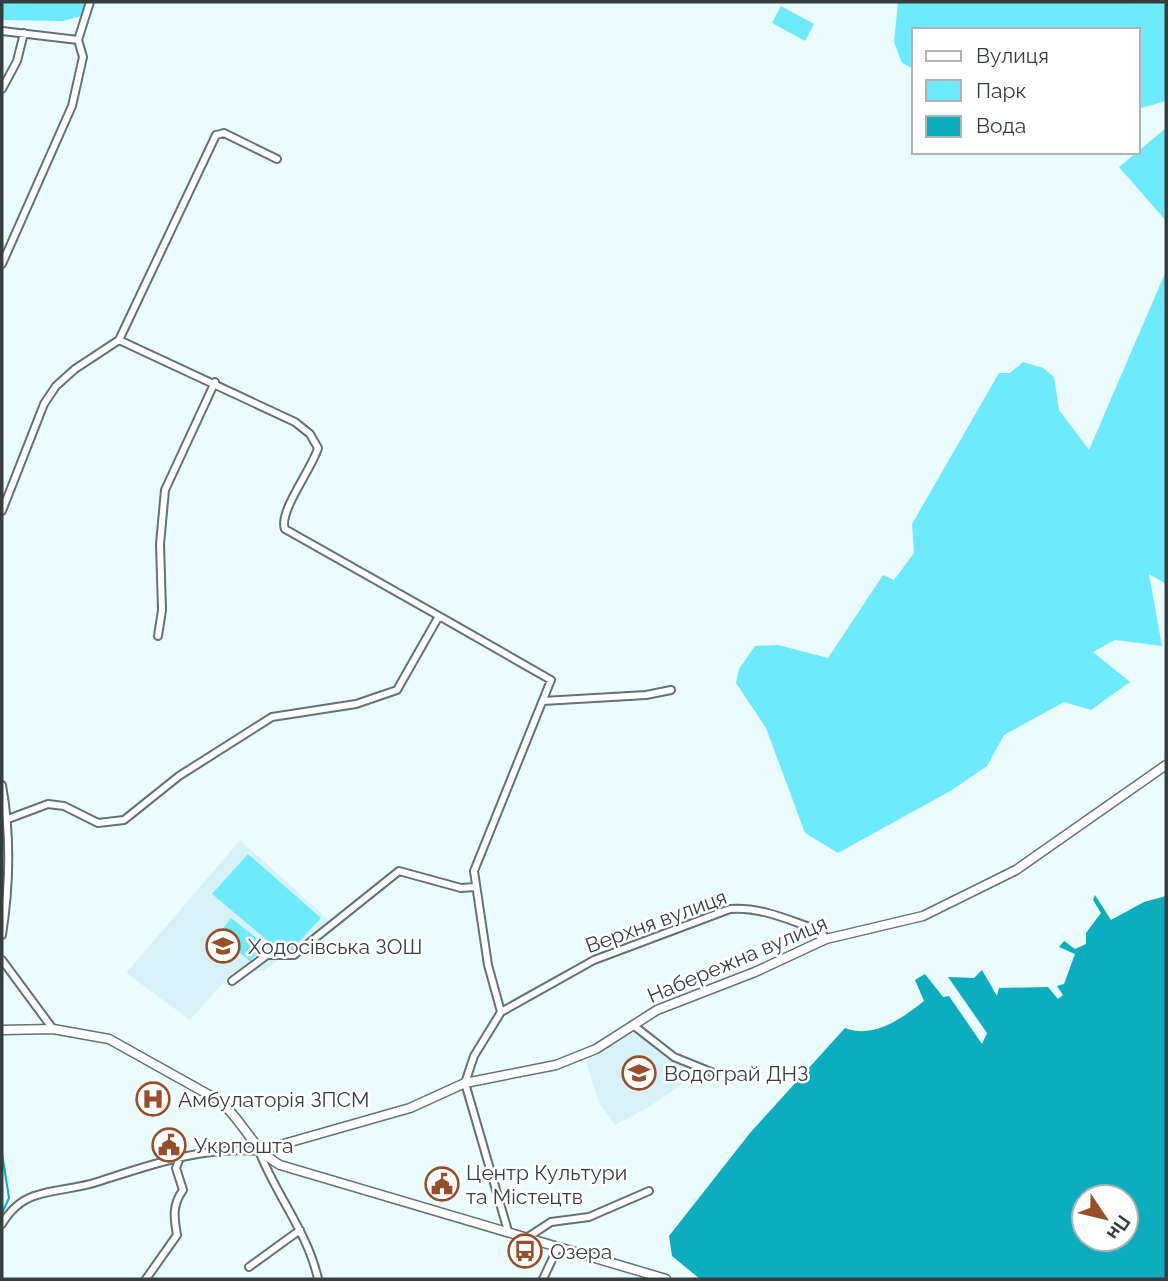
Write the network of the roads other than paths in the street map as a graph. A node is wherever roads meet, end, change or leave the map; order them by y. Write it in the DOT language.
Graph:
graph roads {
  1 [pos="90,2"];
  2 [pos="2,31"];
  3 [pos="24,33"];
  4 [pos="78,40"];
  5 [pos="2,89"];
  6 [pos="277,159"];
  7 [pos="2,264"];
  8 [pos="119,340"];
  9 [pos="215,382"];
  10 [pos="2,511"];
  11 [pos="439,616"];
  12 [pos="158,636"];
  13 [pos="671,690"];
  14 [pos="543,701"];
  15 [pos="1166,765"];
  16 [pos="2,785"];
  17 [pos="8,820"];
  18 [pos="475,887"];
  19 [pos="2,935"];
  20 [pos="826,939"];
  21 [pos="2,960"];
  22 [pos="232,981"];
  23 [pos="501,1012"];
  24 [pos="633,1026"];
  25 [pos="53,1029"];
  26 [pos="2,1030"];
  27 [pos="716,1074"];
  28 [pos="465,1083"];
  29 [pos="259,1151"];
  30 [pos="180,1158"];
  31 [pos="649,1191"];
  32 [pos="2,1224"];
  33 [pos="300,1230"];
  34 [pos="508,1231"];
  35 [pos="528,1237"];
  36 [pos="558,1247"];
  37 [pos="249,1267"];
  38 [pos="146,1279"];
  39 [pos="318,1279"];
  40 [pos="543,1279"];
  41 [pos="666,1279"];
  1 -- 4 [label="street"];
  2 -- 3 [label="street"];
  3 -- 4 [label="street"];
  3 -- 5 [label="street"];
  4 -- 7 [label="street"];
  6 -- 8 [label="street"];
  8 -- 9 [label="street"];
  8 -- 10 [label="street"];
  9 -- 11 [label="street"];
  9 -- 12 [label="street"];
  11 -- 14 [label="street"];
  11 -- 17 [label="street"];
  13 -- 14 [label="street"];
  14 -- 18 [label="street"];
  15 -- 20 [label="street, Набережна вулиця"];
  16 -- 17 [label="street"];
  17 -- 19 [label="street"];
  18 -- 22 [label="street"];
  18 -- 23 [label="street"];
  20 -- 23 [label="street, Верхня вулиця"];
  20 -- 24 [label="street, Набережна вулиця"];
  21 -- 25 [label="street"];
  23 -- 28 [label="street"];
  24 -- 27 [label="street"];
  24 -- 28 [label="street, Набережна вулиця"];
  25 -- 26 [label="street"];
  25 -- 29 [label="street"];
  28 -- 29 [label="street, Набережна вулиця"];
  28 -- 34 [label="street"];
  29 -- 30 [label="street"];
  29 -- 33 [label="street"];
  29 -- 34 [label="street"];
  30 -- 32 [label="street"];
  30 -- 38 [label="street"];
  31 -- 35 [label="street"];
  33 -- 37 [label="street"];
  33 -- 39 [label="street"];
  34 -- 35 [label="street"];
  35 -- 36 [label="street"];
  36 -- 40 [label="street"];
  36 -- 41 [label="street"];
}
